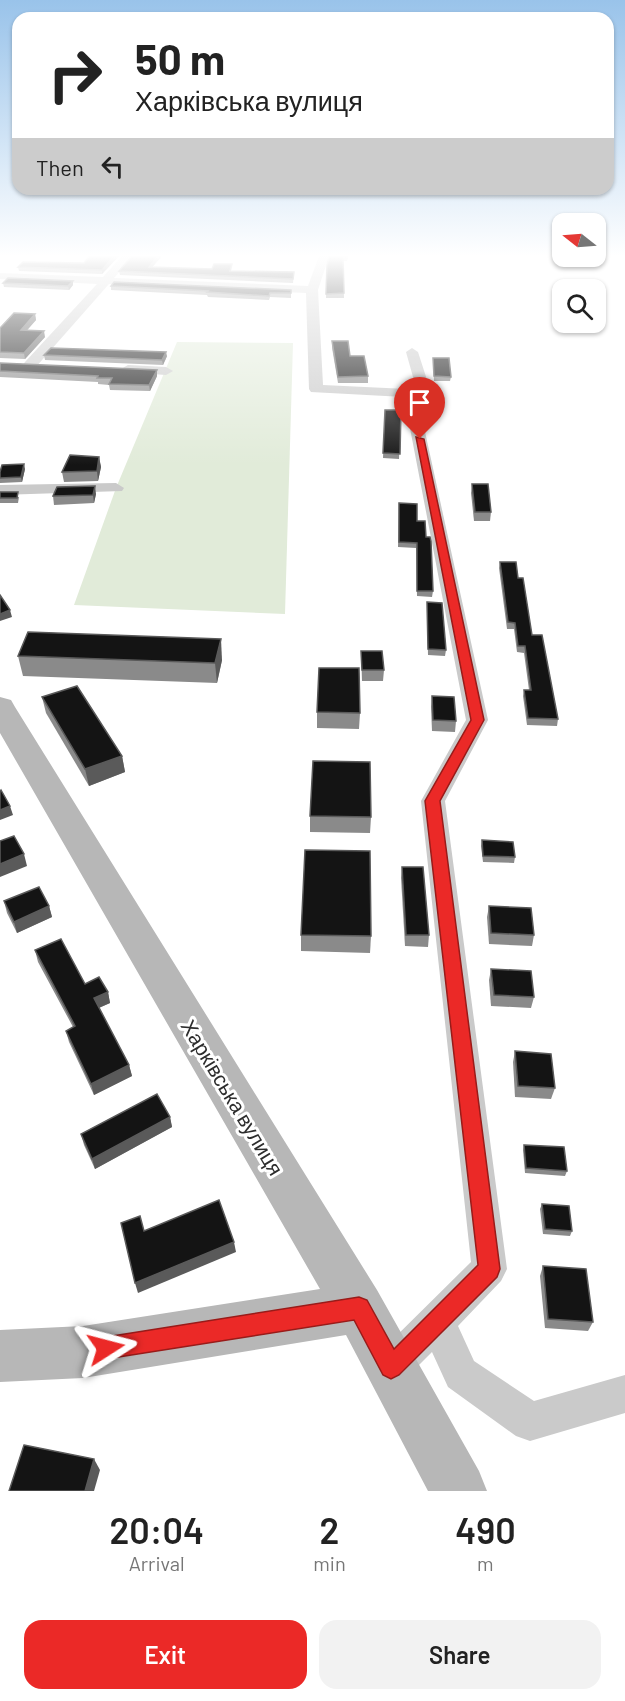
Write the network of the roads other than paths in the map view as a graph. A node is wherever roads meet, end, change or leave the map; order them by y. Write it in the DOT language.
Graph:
graph roads {
  1 [pos="63,326"];
  2 [pos="313,326"];
  3 [pos="412,352"];
  4 [pos="53,366"];
  5 [pos="109,369"];
  6 [pos="166,371"];
  7 [pos="410,393"];
  8 [pos="117,488"];
  9 [pos="0,490"];
  10 [pos="0,707"];
  11 [pos="359,1308"];
  12 [pos="437,1323"];
  13 [pos="0,1356"];
  14 [pos="391,1367"];
  15 [pos="625,1394"];
  16 [pos="459,1491"];
  1 -- 4 [label="street"];
  2 -- 7 [label="street"];
  3 -- 7 [label="street"];
  5 -- 6 [label="street"];
  7 -- 12 [label="street"];
  8 -- 9 [label="street"];
  10 -- 11 [label="street, Харківська вулиця"];
  11 -- 13 [label="street"];
  11 -- 14 [label="street, Харківська вулиця"];
  12 -- 14 [label="street"];
  12 -- 15 [label="street"];
  14 -- 16 [label="street, Харківська вулиця"];
}
